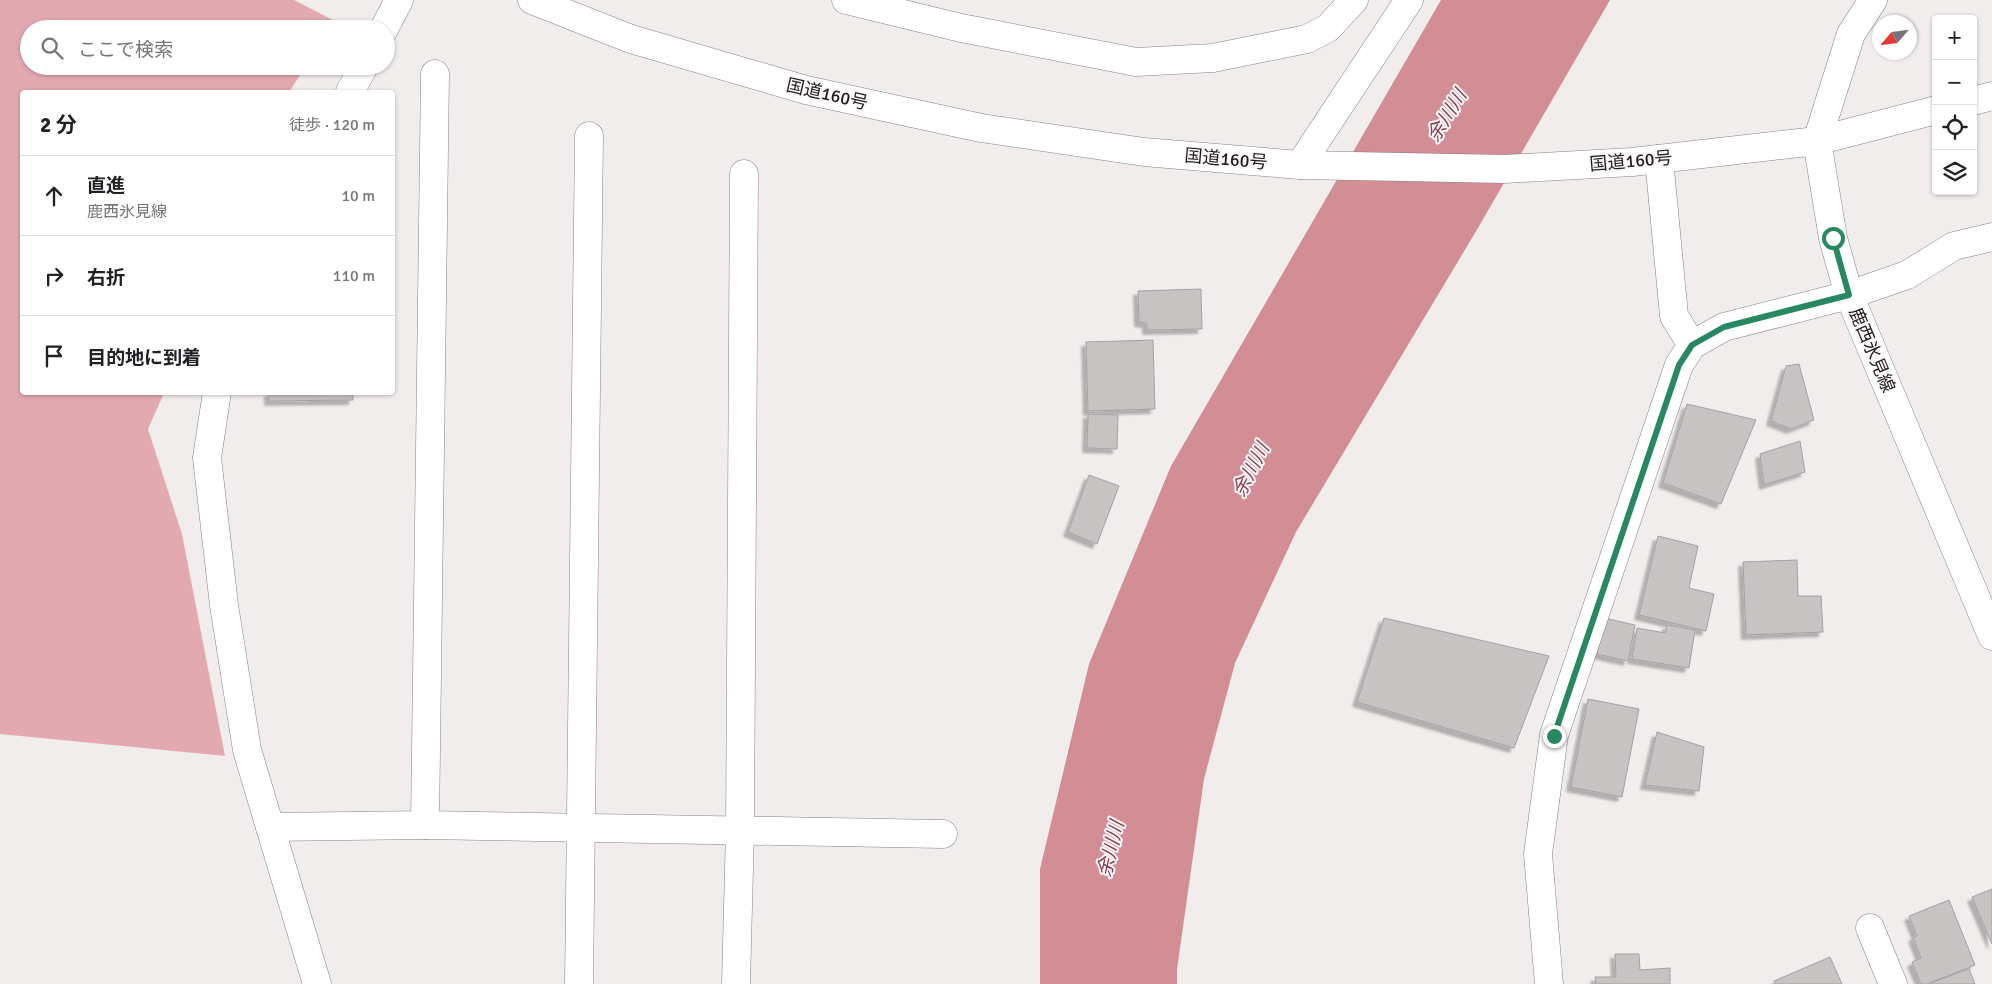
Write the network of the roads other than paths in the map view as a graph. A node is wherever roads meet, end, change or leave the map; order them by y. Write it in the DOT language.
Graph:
graph roads {
  1 [pos="399,0"];
  2 [pos="532,0"];
  3 [pos="846,0"];
  4 [pos="1354,0"];
  5 [pos="1409,0"];
  6 [pos="1872,0"];
  7 [pos="389,20"];
  8 [pos="434,74"];
  9 [pos="359,75"];
  10 [pos="351,90"];
  11 [pos="1992,96"];
  12 [pos="1977,100"];
  13 [pos="1932,111"];
  14 [pos="589,136"];
  15 [pos="1817,141"];
  16 [pos="1659,159"];
  17 [pos="1300,165"];
  18 [pos="744,174"];
  19 [pos="1992,237"];
  20 [pos="1849,295"];
  21 [pos="1692,345"];
  22 [pos="217,395"];
  23 [pos="1992,636"];
  24 [pos="425,825"];
  25 [pos="270,827"];
  26 [pos="580,828"];
  27 [pos="740,830"];
  28 [pos="943,834"];
  29 [pos="1870,928"];
  30 [pos="317,984"];
  31 [pos="579,984"];
  32 [pos="736,984"];
  33 [pos="1549,984"];
  34 [pos="1894,984"];
  1 -- 7 [label="main road"];
  2 -- 17 [label="main road, 国道160号"];
  3 -- 4 [label="main road"];
  5 -- 17 [label="main road"];
  6 -- 15 [label="main road, 鹿西氷見線"];
  8 -- 24 [label="main road"];
  9 -- 10 [label="main road"];
  11 -- 12 [label="main road"];
  13 -- 15 [label="main road, 国道160号"];
  14 -- 26 [label="main road"];
  15 -- 16 [label="main road, 国道160号"];
  15 -- 20 [label="main road, 鹿西氷見線"];
  16 -- 17 [label="main road, 国道160号"];
  16 -- 21 [label="main road"];
  18 -- 27 [label="main road"];
  19 -- 20 [label="main road"];
  20 -- 21 [label="main road"];
  20 -- 23 [label="main road, 鹿西氷見線"];
  21 -- 33 [label="main road"];
  22 -- 25 [label="main road"];
  24 -- 25 [label="main road"];
  24 -- 26 [label="main road"];
  25 -- 30 [label="main road"];
  26 -- 27 [label="main road"];
  26 -- 31 [label="main road"];
  27 -- 28 [label="main road"];
  27 -- 32 [label="main road"];
  29 -- 34 [label="main road"];
}
